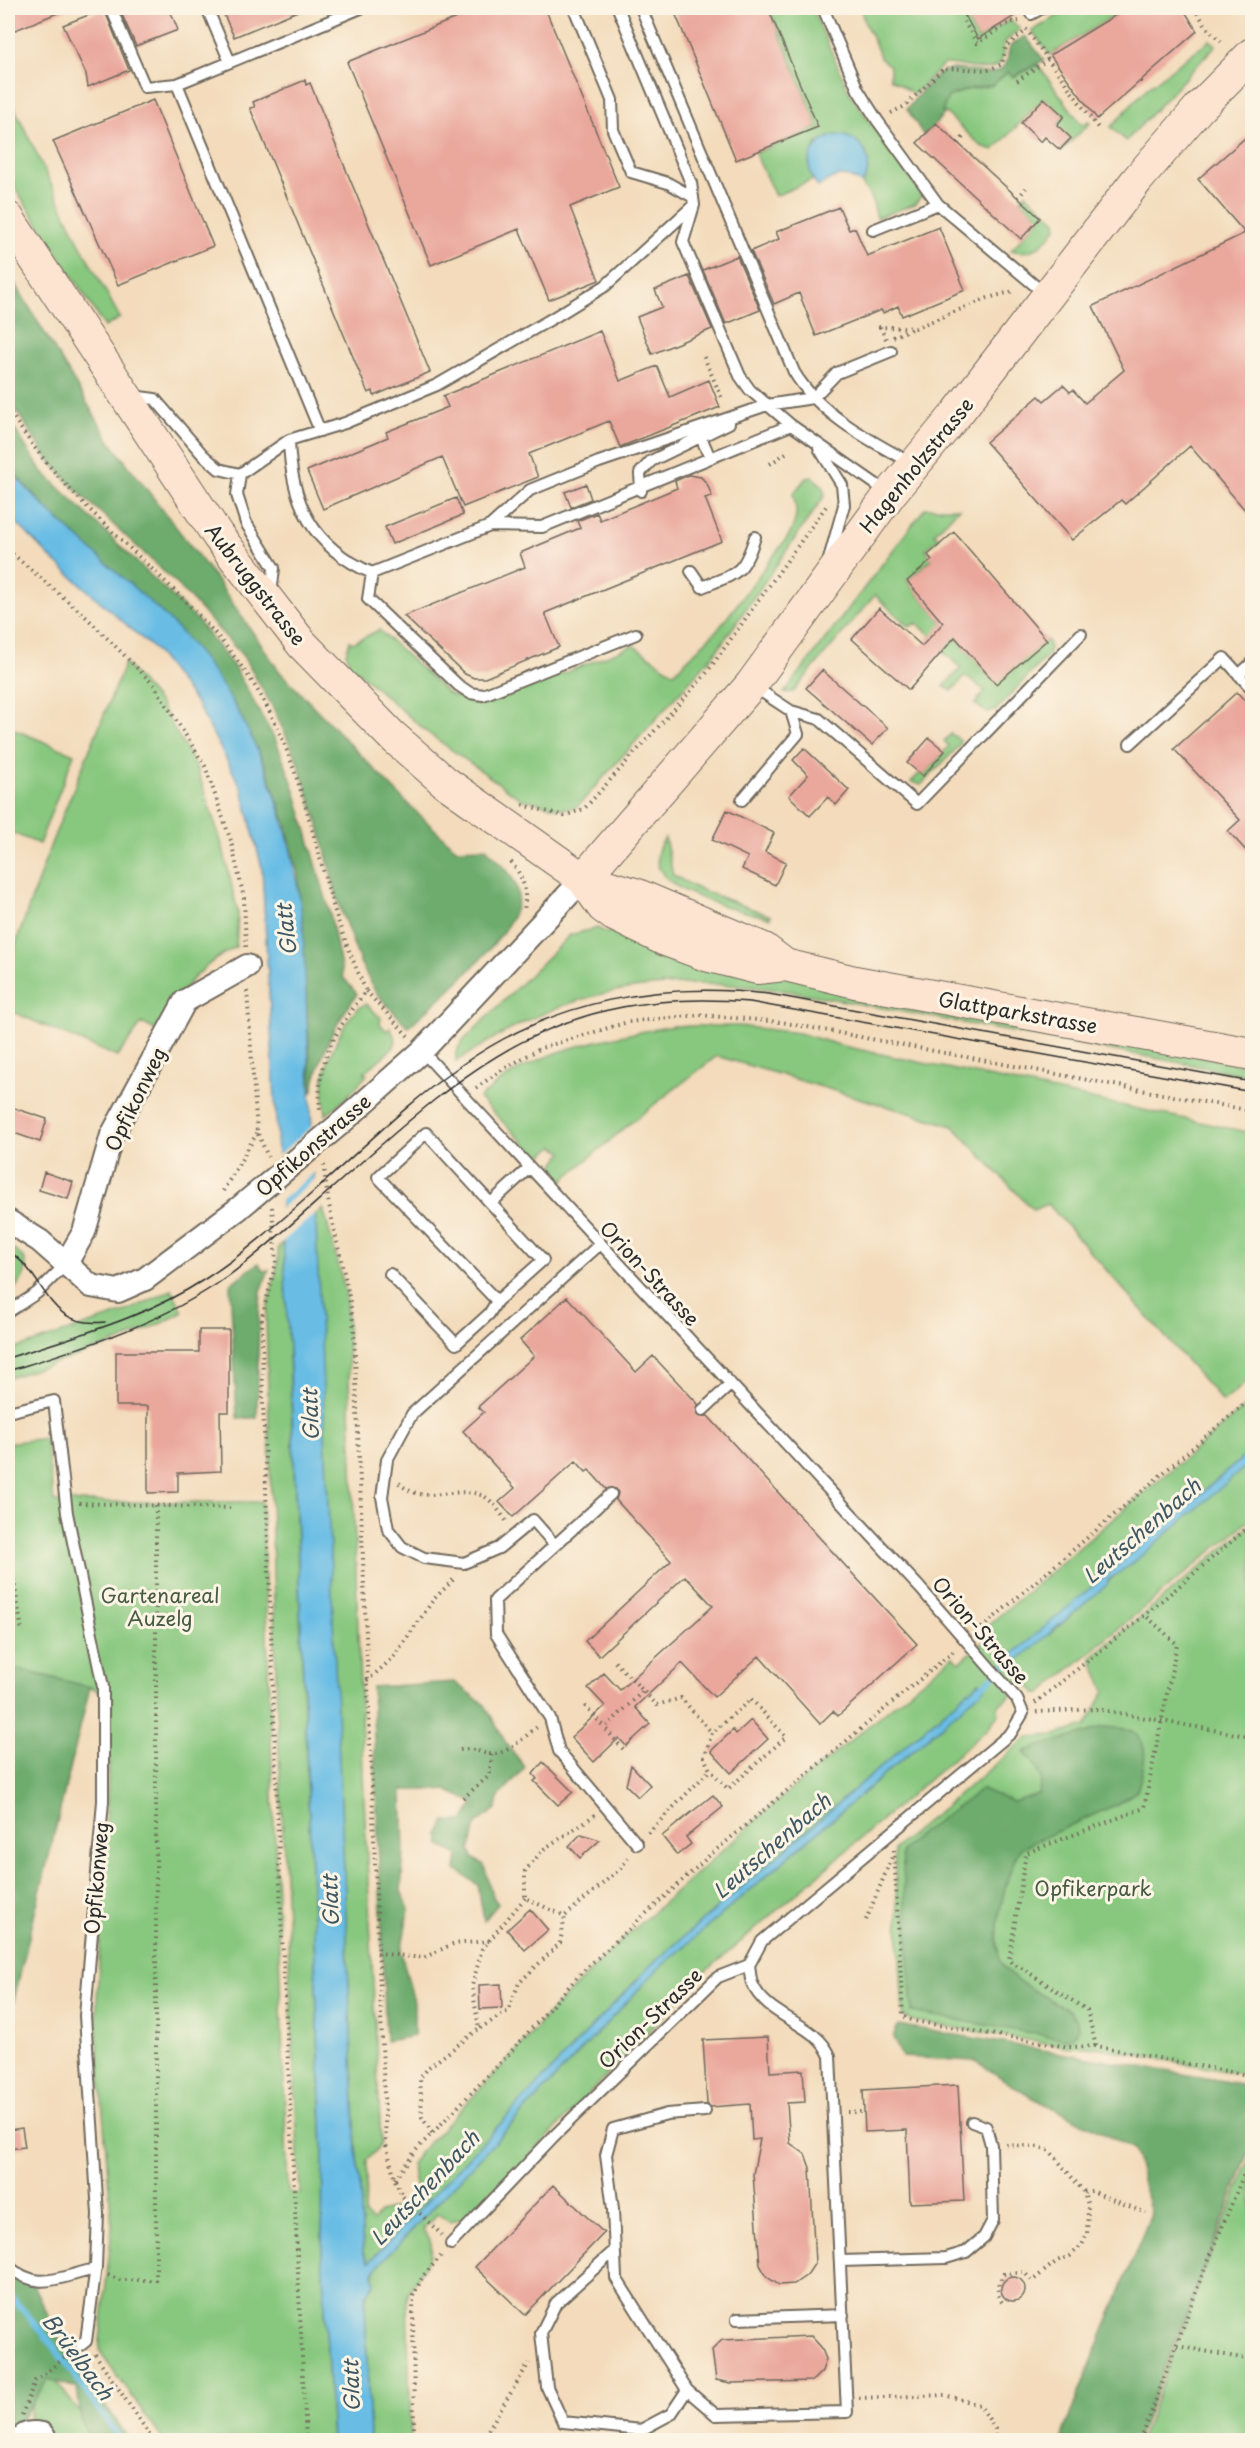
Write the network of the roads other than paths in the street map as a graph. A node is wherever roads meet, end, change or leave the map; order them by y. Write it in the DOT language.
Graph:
graph roads {
  1 [pos="111,8"];
  2 [pos="207,8"];
  3 [pos="361,8"];
  4 [pos="574,8"];
  5 [pos="618,8"];
  6 [pos="641,8"];
  7 [pos="823,8"];
  8 [pos="1042,8"];
  9 [pos="1031,14"];
  10 [pos="1238,49"];
  11 [pos="230,62"];
  12 [pos="177,84"];
  13 [pos="693,201"];
  14 [pos="938,204"];
  15 [pos="8,218"];
  16 [pos="873,230"];
  17 [pos="1048,296"];
  18 [pos="891,351"];
  19 [pos="123,395"];
  20 [pos="813,398"];
  21 [pos="767,405"];
  22 [pos="791,425"];
  23 [pos="320,430"];
  24 [pos="701,437"];
  25 [pos="289,440"];
  26 [pos="818,445"];
  27 [pos="710,458"];
  28 [pos="914,465"];
  29 [pos="240,474"];
  30 [pos="641,488"];
  31 [pos="890,494"];
  32 [pos="490,526"];
  33 [pos="754,537"];
  34 [pos="691,571"];
  35 [pos="372,573"];
  36 [pos="820,588"];
  37 [pos="270,606"];
  38 [pos="636,634"];
  39 [pos="1081,634"];
  40 [pos="1252,663"];
  41 [pos="1239,675"];
  42 [pos="751,685"];
  43 [pos="1252,689"];
  44 [pos="791,711"];
  45 [pos="1130,744"];
  46 [pos="742,800"];
  47 [pos="583,879"];
  48 [pos="247,966"];
  49 [pos="422,1051"];
  50 [pos="1252,1054"];
  51 [pos="529,1168"];
  52 [pos="491,1203"];
  53 [pos="8,1221"];
  54 [pos="599,1245"];
  55 [pos="65,1265"];
  56 [pos="390,1274"];
  57 [pos="497,1301"];
  58 [pos="8,1312"];
  59 [pos="730,1385"];
  60 [pos="703,1410"];
  61 [pos="8,1412"];
  62 [pos="611,1494"];
  63 [pos="554,1544"];
  64 [pos="637,1844"];
  65 [pos="749,1965"];
  66 [pos="705,2111"];
  67 [pos="972,2122"];
  68 [pos="452,2244"];
  69 [pos="614,2251"];
  70 [pos="841,2261"];
  71 [pos="8,2266"];
  72 [pos="96,2269"];
  73 [pos="843,2315"];
  74 [pos="737,2319"];
  75 [pos="84,2343"];
  76 [pos="687,2390"];
  77 [pos="22,2438"];
  78 [pos="46,2440"];
  1 -- 12 [label="lane"];
  2 -- 11 [label="lane"];
  3 -- 11 [label="lane"];
  4 -- 13 [label="lane"];
  5 -- 13 [label="lane"];
  6 -- 20 [label="lane"];
  7 -- 14 [label="lane"];
  8 -- 9 [label="lane"];
  10 -- 17 [label="street, Hagenholzstrasse"];
  11 -- 12 [label="lane"];
  12 -- 23 [label="lane"];
  13 -- 21 [label="lane"];
  13 -- 23 [label="lane"];
  14 -- 16 [label="lane"];
  14 -- 17 [label="lane"];
  15 -- 19 [label="street, Aubruggstrasse"];
  17 -- 28 [label="street, Hagenholzstrasse"];
  18 -- 20 [label="lane"];
  19 -- 29 [label="lane"];
  19 -- 37 [label="street, Aubruggstrasse"];
  20 -- 21 [label="lane"];
  20 -- 28 [label="lane"];
  21 -- 22 [label="lane"];
  21 -- 24 [label="lane"];
  21 -- 32 [label="lane"];
  22 -- 26 [label="lane"];
  22 -- 27 [label="lane"];
  23 -- 25 [label="lane"];
  24 -- 27 [label="lane"];
  24 -- 30 [label="lane"];
  25 -- 29 [label="lane"];
  25 -- 35 [label="lane"];
  26 -- 31 [label="lane"];
  26 -- 36 [label="lane"];
  27 -- 30 [label="lane"];
  28 -- 31 [label="street, Hagenholzstrasse"];
  29 -- 37 [label="lane"];
  30 -- 32 [label="lane"];
  31 -- 36 [label="street, Hagenholzstrasse"];
  32 -- 35 [label="lane"];
  33 -- 34 [label="lane"];
  35 -- 38 [label="lane"];
  36 -- 42 [label="street, Hagenholzstrasse"];
  37 -- 47 [label="street, Aubruggstrasse"];
  39 -- 44 [label="lane"];
  40 -- 41 [label="lane"];
  41 -- 43 [label="lane"];
  41 -- 45 [label="lane"];
  42 -- 44 [label="lane"];
  42 -- 47 [label="street, Hagenholzstrasse"];
  44 -- 46 [label="lane"];
  47 -- 49 [label="street, Opfikonstrasse"];
  47 -- 50 [label="street, Glattparkstrasse"];
  48 -- 55 [label="street, Opfikonweg"];
  49 -- 51 [label="lane, Orion-Strasse"];
  49 -- 55 [label="street, Opfikonstrasse, bridge"];
  51 -- 52 [label="lane"];
  51 -- 54 [label="lane, Orion-Strasse"];
  52 -- 57 [label="lane"];
  52 -- 57 [label="lane"];
  53 -- 55 [label="street, Opfikonstrasse"];
  54 -- 59 [label="lane, Orion-Strasse"];
  54 -- 63 [label="lane"];
  55 -- 58 [label="lane"];
  56 -- 57 [label="lane"];
  59 -- 60 [label="lane"];
  59 -- 65 [label="lane, Orion-Strasse"];
  61 -- 72 [label="lane, Opfikonweg"];
  62 -- 63 [label="lane"];
  63 -- 64 [label="lane"];
  65 -- 68 [label="lane, Orion-Strasse"];
  65 -- 70 [label="lane"];
  66 -- 69 [label="lane"];
  67 -- 70 [label="lane"];
  69 -- 76 [label="lane"];
  69 -- 76 [label="lane"];
  70 -- 73 [label="lane"];
  71 -- 72 [label="lane"];
  72 -- 75 [label="lane, Opfikonweg"];
  73 -- 74 [label="lane"];
  73 -- 76 [label="lane"];
  77 -- 78 [label="street"];
}
